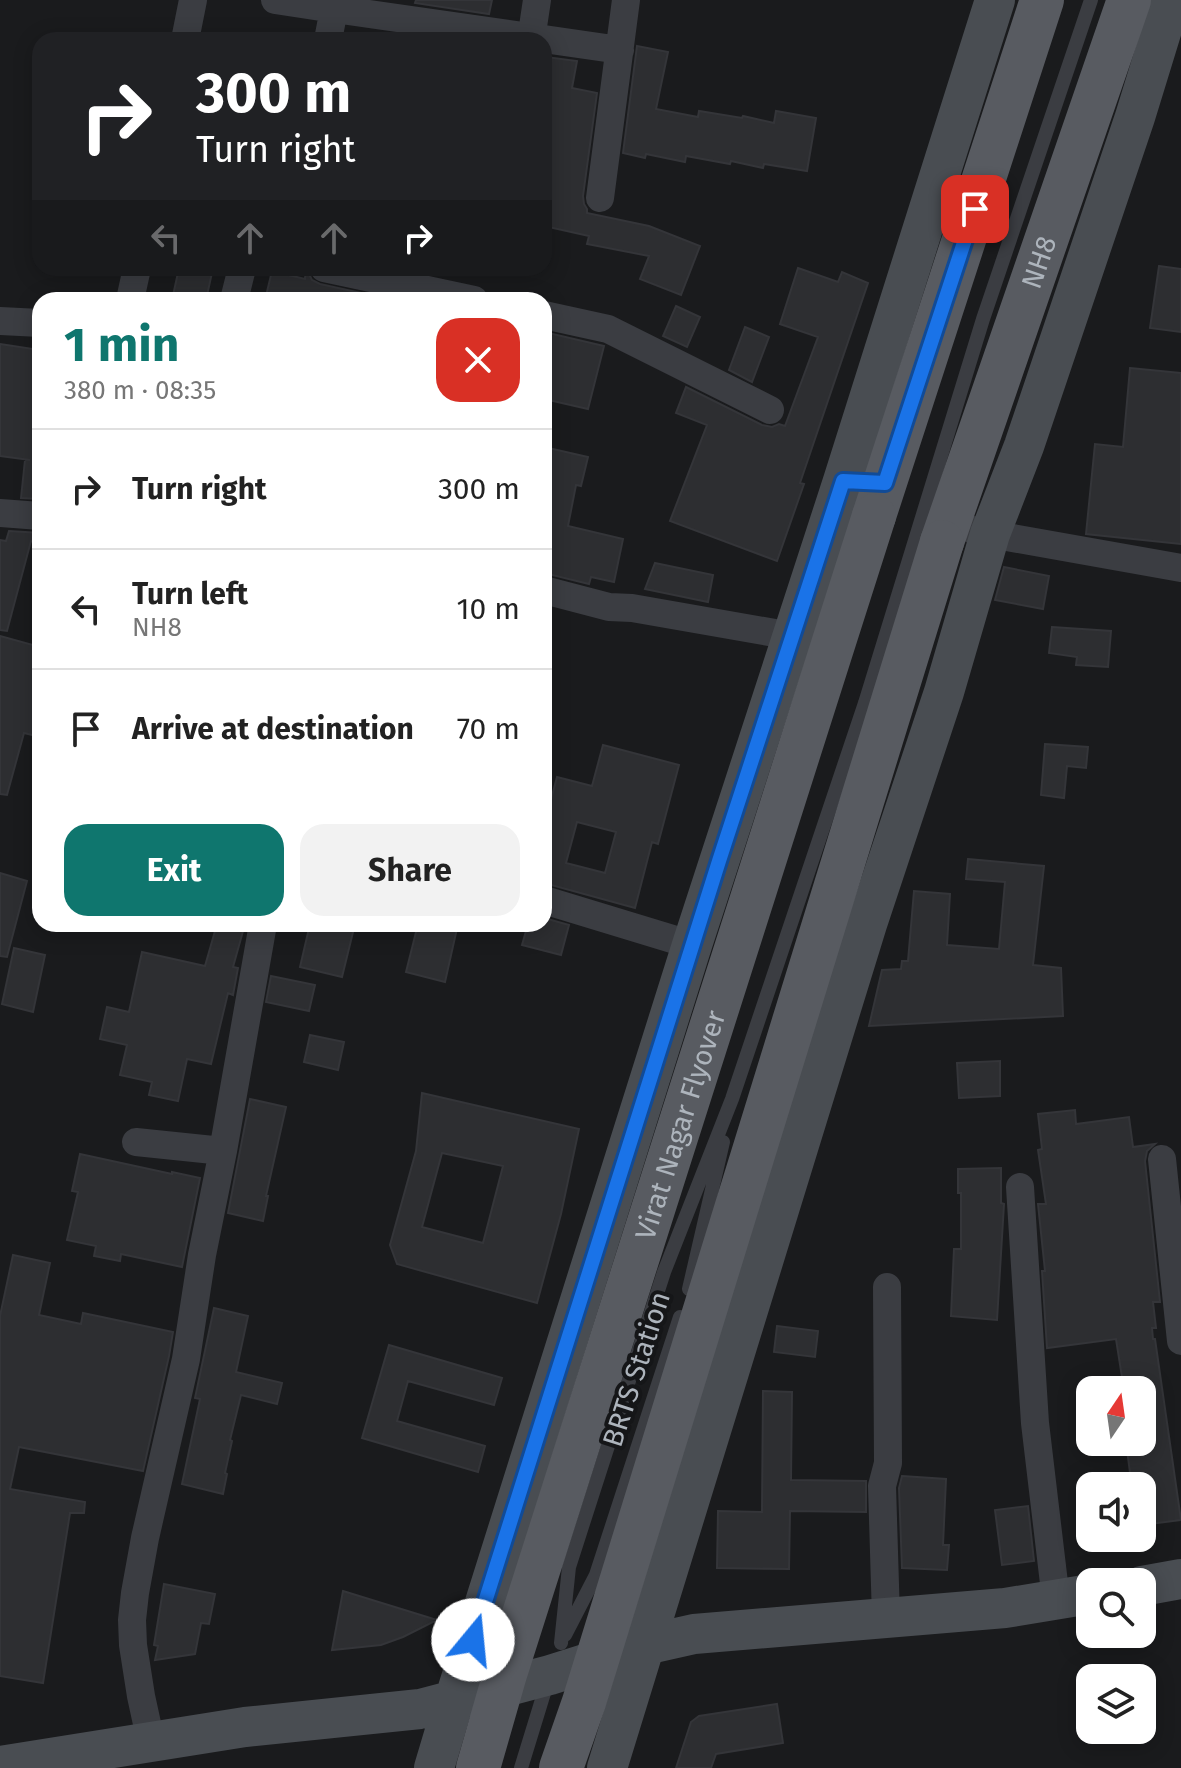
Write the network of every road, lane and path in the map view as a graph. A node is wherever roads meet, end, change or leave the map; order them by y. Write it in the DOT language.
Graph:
graph roads {
  1 [pos="193,0"];
  2 [pos="275,0"];
  3 [pos="537,0"];
  4 [pos="626,0"];
  5 [pos="995,0"];
  6 [pos="1042,0"];
  7 [pos="1091,0"];
  8 [pos="1129,0"];
  9 [pos="1171,0"];
  10 [pos="334,9"];
  11 [pos="436,22"];
  12 [pos="187,32"];
  13 [pos="330,32"];
  14 [pos="492,32"];
  15 [pos="532,32"];
  16 [pos="552,42"];
  17 [pos="620,50"];
  18 [pos="600,198"];
  19 [pos="914,252"];
  20 [pos="1039,261"];
  21 [pos="955,268"];
  22 [pos="1082,273"];
  23 [pos="362,276"];
  24 [pos="436,292"];
  25 [pos="552,317"];
  26 [pos="0,321"];
  27 [pos="32,323"];
  28 [pos="770,410"];
  29 [pos="868,493"];
  30 [pos="0,513"];
  31 [pos="32,515"];
  32 [pos="960,533"];
  33 [pos="1181,568"];
  34 [pos="552,592"];
  35 [pos="792,636"];
  36 [pos="552,902"];
  37 [pos="262,932"];
  38 [pos="692,945"];
  39 [pos="732,1099"];
  40 [pos="136,1142"];
  41 [pos="223,1151"];
  42 [pos="1162,1159"];
  43 [pos="1020,1187"];
  44 [pos="887,1287"];
  45 [pos="1181,1341"];
  46 [pos="1181,1579"];
  47 [pos="1156,1583"];
  48 [pos="1076,1592"];
  49 [pos="1181,1602"];
  50 [pos="1076,1604"];
  51 [pos="1076,1605"];
  52 [pos="1156,1606"];
  53 [pos="886,1618"];
  54 [pos="641,1658"];
  55 [pos="551,1672"];
  56 [pos="451,1711"];
  57 [pos="151,1742"];
  58 [pos="0,1766"];
  59 [pos="114,1768"];
  60 [pos="434,1768"];
  61 [pos="478,1768"];
  62 [pos="521,1768"];
  63 [pos="561,1768"];
  64 [pos="607,1768"];
  1 -- 12 [label="street"];
  2 -- 10 [label="street"];
  3 -- 15 [label="street"];
  4 -- 17 [label="street"];
  5 -- 19 [label="street"];
  6 -- 21 [label="main road"];
  7 -- 39 [label="lane"];
  8 -- 20 [label="main road, NH8"];
  9 -- 22 [label="street"];
  10 -- 11 [label="street"];
  10 -- 13 [label="street"];
  11 -- 14 [label="street"];
  16 -- 17 [label="street"];
  17 -- 18 [label="street"];
  19 -- 21 [label="street"];
  19 -- 29 [label="street"];
  20 -- 22 [label="street"];
  20 -- 32 [label="main road, NH8"];
  21 -- 29 [label="main road"];
  22 -- 32 [label="street"];
  23 -- 24 [label="street"];
  25 -- 28 [label="street"];
  26 -- 27 [label="street"];
  29 -- 35 [label="street"];
  29 -- 61 [label="main road, Virat Nagar Flyover, bridge"];
  30 -- 31 [label="street"];
  32 -- 33 [label="street"];
  32 -- 54 [label="street"];
  32 -- 63 [label="main road, bridge"];
  34 -- 35 [label="street"];
  35 -- 38 [label="street"];
  36 -- 38 [label="street"];
  37 -- 41 [label="street"];
  38 -- 56 [label="street"];
  39 -- 55 [label="lane, BRTS Station"];
  39 -- 55 [label="lane, BRTS Station"];
  40 -- 41 [label="street"];
  41 -- 57 [label="street"];
  42 -- 45 [label="street"];
  43 -- 48 [label="street"];
  44 -- 53 [label="street"];
  46 -- 47 [label="street"];
  49 -- 52 [label="street"];
  50 -- 53 [label="street"];
  51 -- 54 [label="street"];
  53 -- 54 [label="street"];
  54 -- 55 [label="street"];
  54 -- 64 [label="street"];
  55 -- 56 [label="street"];
  55 -- 62 [label="lane"];
  56 -- 57 [label="street"];
  56 -- 59 [label="street"];
  56 -- 60 [label="street"];
  57 -- 58 [label="street"];
}
